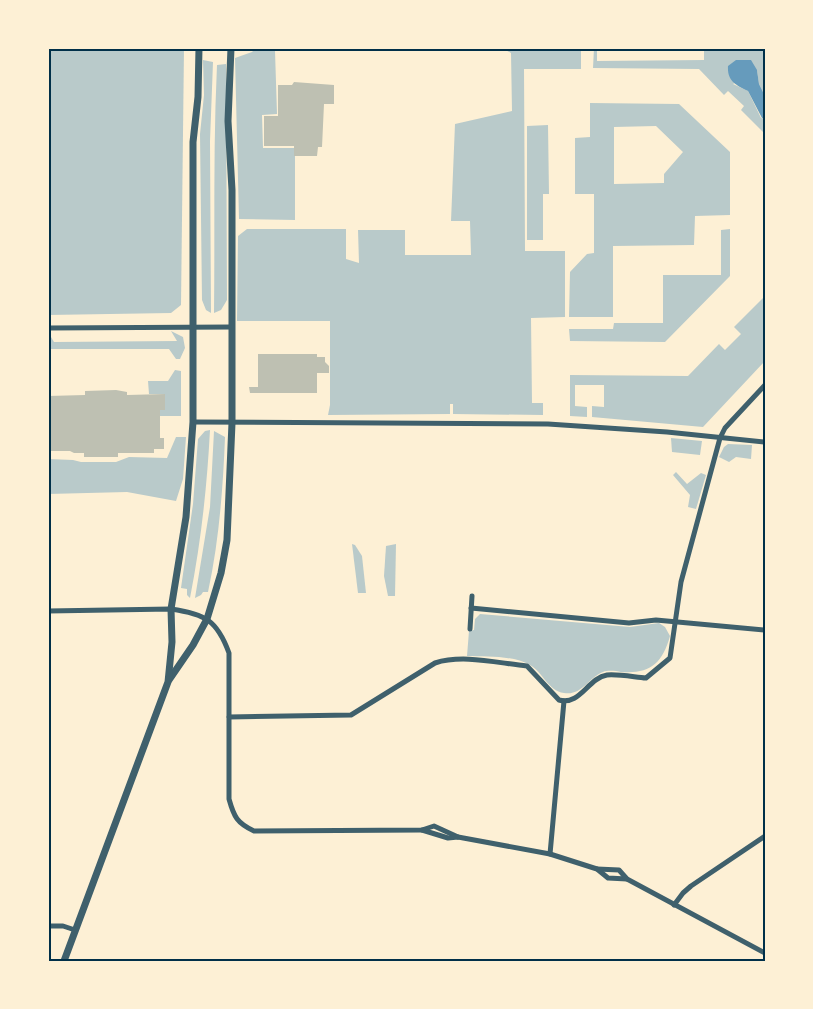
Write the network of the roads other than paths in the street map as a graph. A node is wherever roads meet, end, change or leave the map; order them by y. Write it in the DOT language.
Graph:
graph roads {
  1 [pos="199,48"];
  2 [pos="231,48"];
  3 [pos="193,327"];
  4 [pos="232,327"];
  5 [pos="48,328"];
  6 [pos="765,385"];
  7 [pos="193,422"];
  8 [pos="232,423"];
  9 [pos="720,438"];
  10 [pos="765,442"];
  11 [pos="472,596"];
  12 [pos="471,608"];
  13 [pos="171,609"];
  14 [pos="48,611"];
  15 [pos="207,619"];
  16 [pos="676,622"];
  17 [pos="470,629"];
  18 [pos="765,630"];
  19 [pos="168,682"];
  20 [pos="564,701"];
  21 [pos="229,717"];
  22 [pos="765,836"];
  23 [pos="550,854"];
  24 [pos="675,905"];
  25 [pos="48,926"];
  26 [pos="75,930"];
  27 [pos="765,953"];
  28 [pos="64,961"];
  1 -- 3 [label="street"];
  2 -- 4 [label="street"];
  3 -- 4 [label="street"];
  3 -- 5 [label="street"];
  3 -- 7 [label="street"];
  4 -- 8 [label="street"];
  6 -- 9 [label="street"];
  7 -- 8 [label="street"];
  7 -- 13 [label="street"];
  8 -- 9 [label="street"];
  8 -- 15 [label="street"];
  9 -- 10 [label="street"];
  9 -- 16 [label="street"];
  11 -- 12 [label="street"];
  12 -- 16 [label="street"];
  12 -- 17 [label="street"];
  13 -- 14 [label="street"];
  13 -- 15 [label="street"];
  13 -- 19 [label="street"];
  15 -- 19 [label="street"];
  15 -- 21 [label="street"];
  16 -- 18 [label="street"];
  16 -- 20 [label="street"];
  19 -- 26 [label="street"];
  20 -- 21 [label="street"];
  20 -- 23 [label="street"];
  21 -- 23 [label="street"];
  22 -- 24 [label="street"];
  23 -- 24 [label="street"];
  24 -- 27 [label="street"];
  25 -- 26 [label="street"];
  26 -- 28 [label="street"];
}
